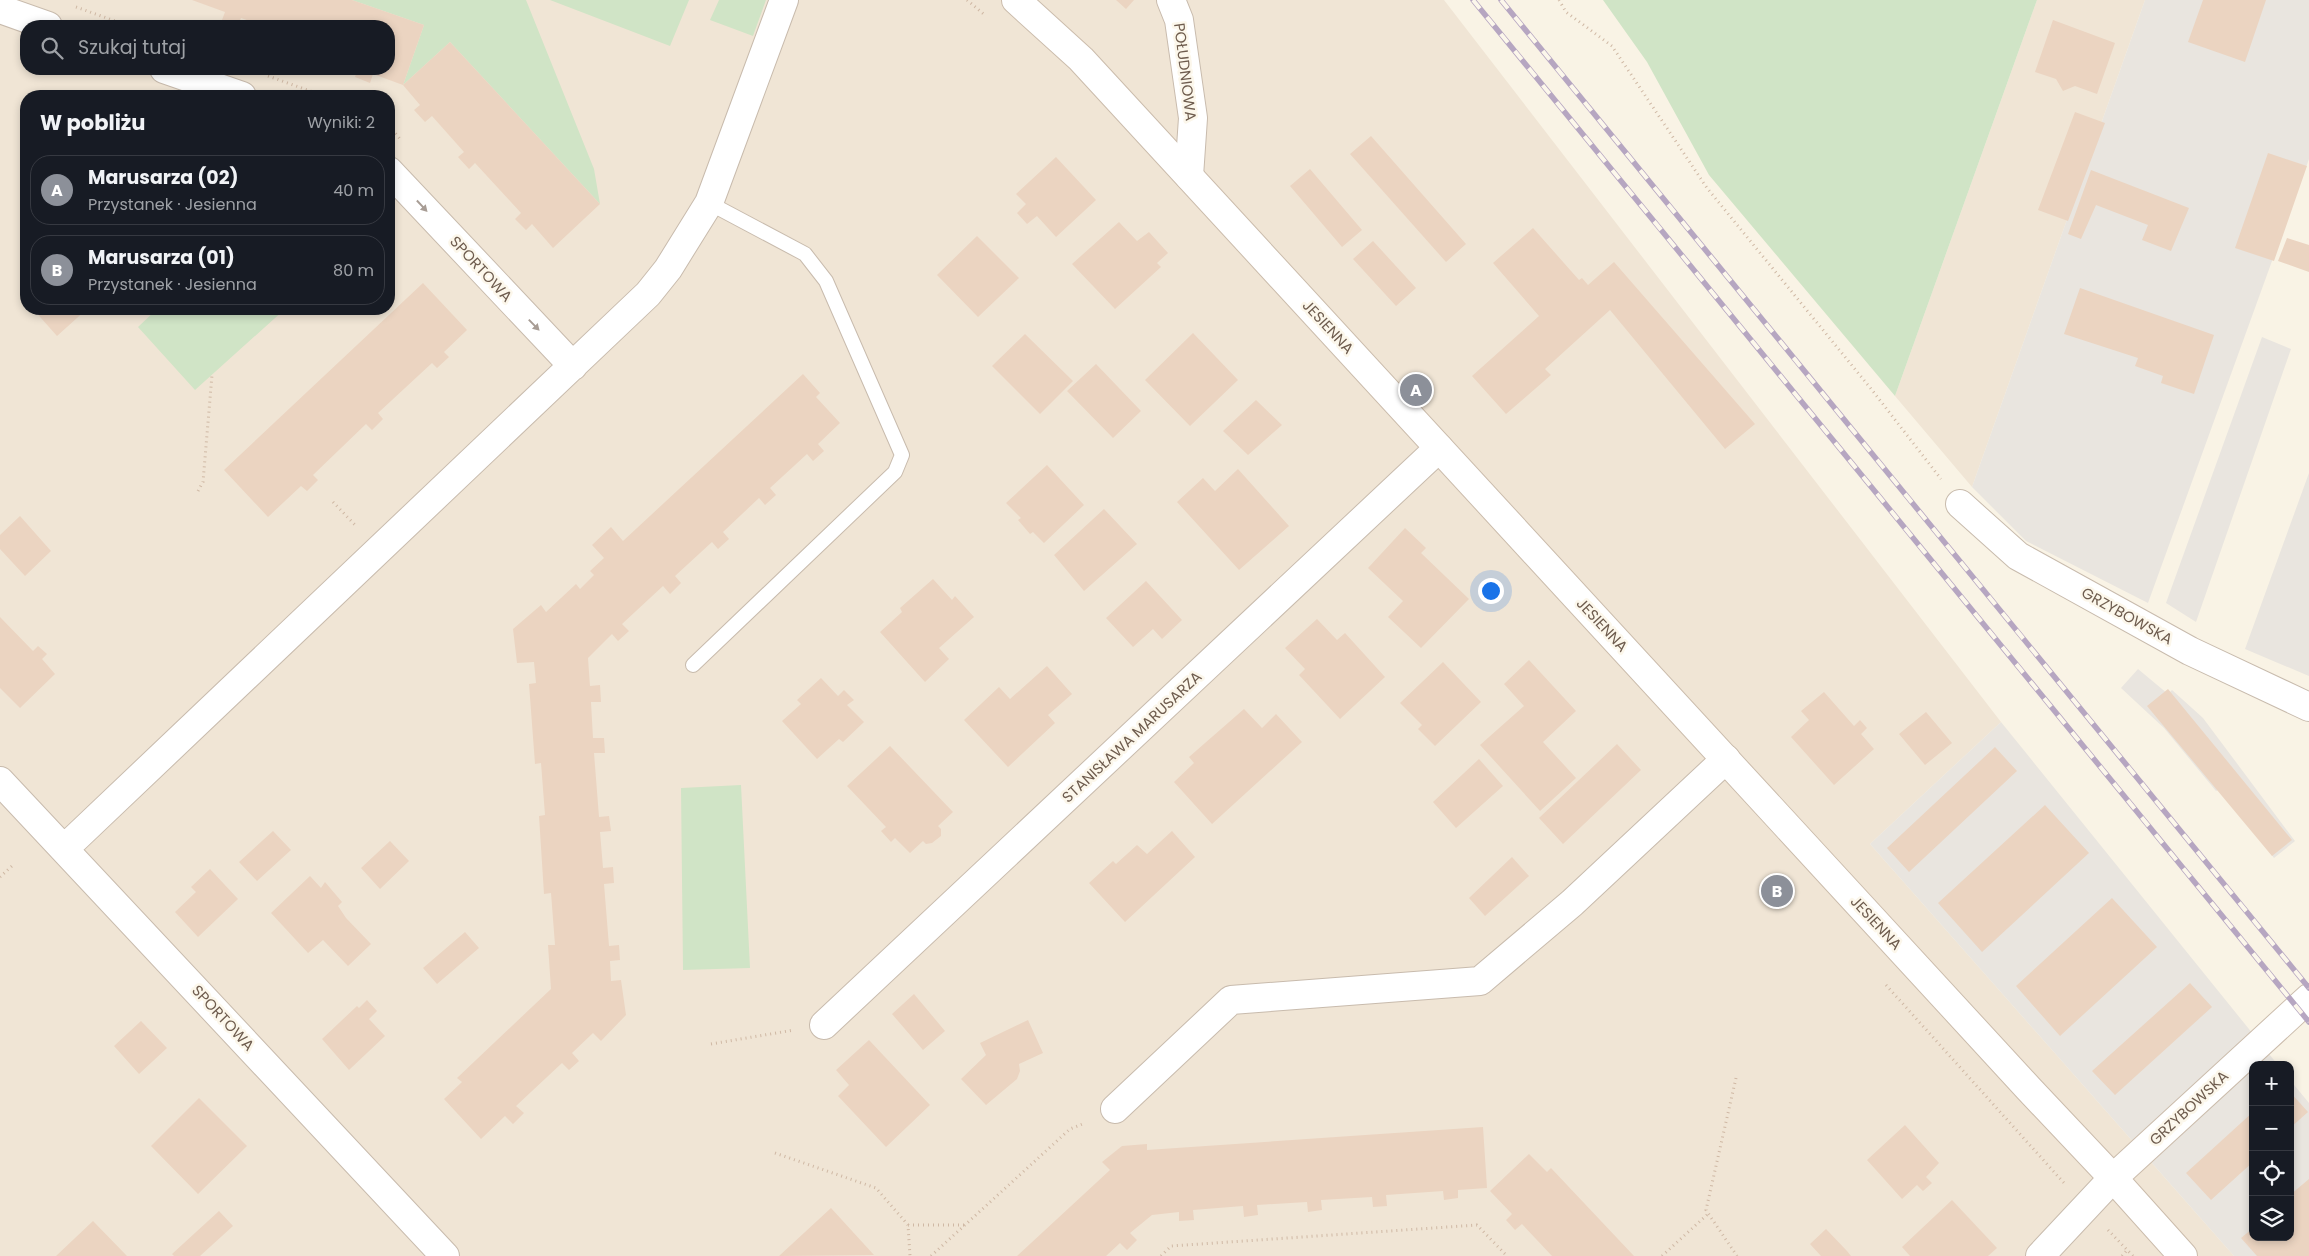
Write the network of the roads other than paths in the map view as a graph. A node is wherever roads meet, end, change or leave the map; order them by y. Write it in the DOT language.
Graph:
graph roads {
  1 [pos="784,0"];
  2 [pos="1016,0"];
  3 [pos="1171,0"];
  4 [pos="0,9"];
  5 [pos="31,20"];
  6 [pos="181,75"];
  7 [pos="225,90"];
  8 [pos="1189,176"];
  9 [pos="395,177"];
  10 [pos="710,203"];
  11 [pos="573,366"];
  12 [pos="1439,448"];
  13 [pos="1960,504"];
  14 [pos="693,665"];
  15 [pos="2309,707"];
  16 [pos="1726,759"];
  17 [pos="0,780"];
  18 [pos="64,849"];
  19 [pos="2309,998"];
  20 [pos="824,1025"];
  21 [pos="1116,1110"];
  22 [pos="2113,1178"];
  23 [pos="446,1256"];
  24 [pos="2040,1256"];
  25 [pos="2182,1256"];
  1 -- 10 [label="street"];
  2 -- 8 [label="street, JESIENNA"];
  3 -- 8 [label="street, POŁUDNIOWA"];
  4 -- 5 [label="street"];
  6 -- 7 [label="street"];
  8 -- 12 [label="street, JESIENNA"];
  9 -- 11 [label="street, SPORTOWA, one-way"];
  10 -- 11 [label="street"];
  10 -- 14 [label="lane"];
  11 -- 18 [label="street"];
  12 -- 16 [label="street, JESIENNA"];
  12 -- 20 [label="street, STANISŁAWA MARUSARZA"];
  13 -- 15 [label="street, GRZYBOWSKA"];
  16 -- 21 [label="street"];
  16 -- 22 [label="street, JESIENNA"];
  17 -- 18 [label="street, SPORTOWA"];
  18 -- 23 [label="street, SPORTOWA"];
  19 -- 22 [label="street, GRZYBOWSKA"];
  22 -- 24 [label="street"];
  22 -- 25 [label="street, JESIENNA"];
}
